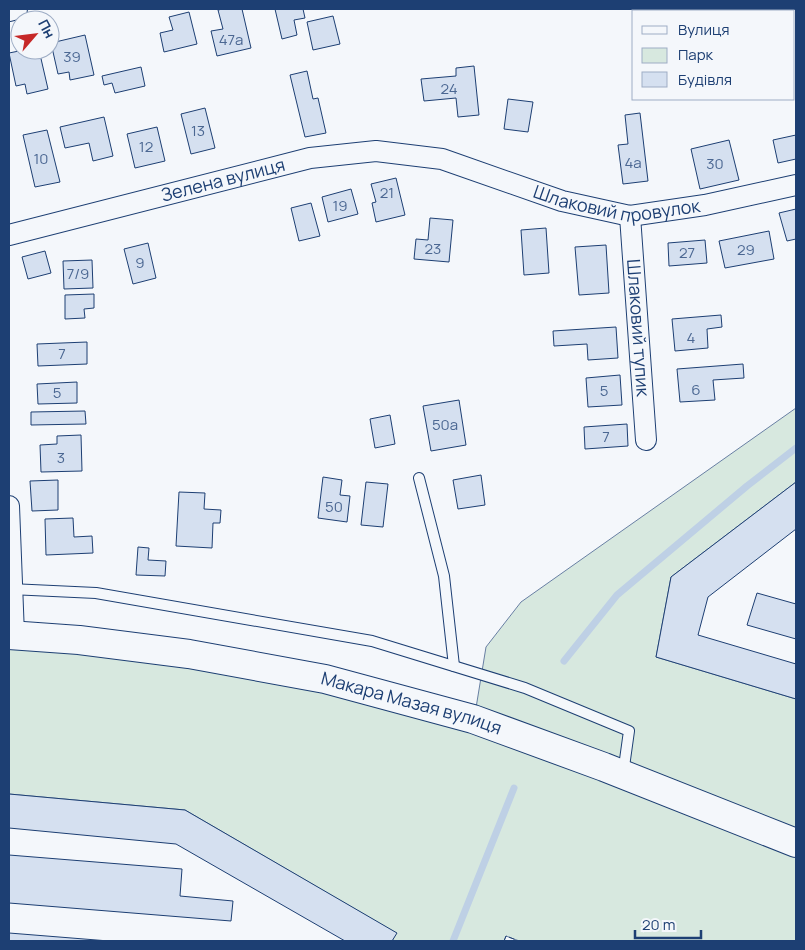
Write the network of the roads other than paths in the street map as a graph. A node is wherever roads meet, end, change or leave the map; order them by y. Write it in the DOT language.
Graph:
graph roads {
  1 [pos="17,9"];
  2 [pos="9,11"];
  3 [pos="442,159"];
  4 [pos="796,184"];
  5 [pos="630,216"];
  6 [pos="9,235"];
  7 [pos="646,440"];
  8 [pos="419,478"];
  9 [pos="9,506"];
  10 [pos="10,589"];
  11 [pos="11,635"];
  12 [pos="454,666"];
  13 [pos="623,775"];
  14 [pos="796,843"];
  1 -- 2 [label="street"];
  3 -- 5 [label="street, Шлаковий провулок"];
  3 -- 6 [label="street, Зелена вулиця"];
  4 -- 5 [label="street, Шлаковий провулок"];
  5 -- 7 [label="street, Шлаковий тупик"];
  8 -- 12 [label="lane"];
  9 -- 10 [label="street"];
  10 -- 11 [label="street"];
  10 -- 12 [label="lane"];
  11 -- 13 [label="main road, Макара Мазая вулиця"];
  12 -- 13 [label="lane"];
  13 -- 14 [label="main road, Макара Мазая вулиця"];
}
